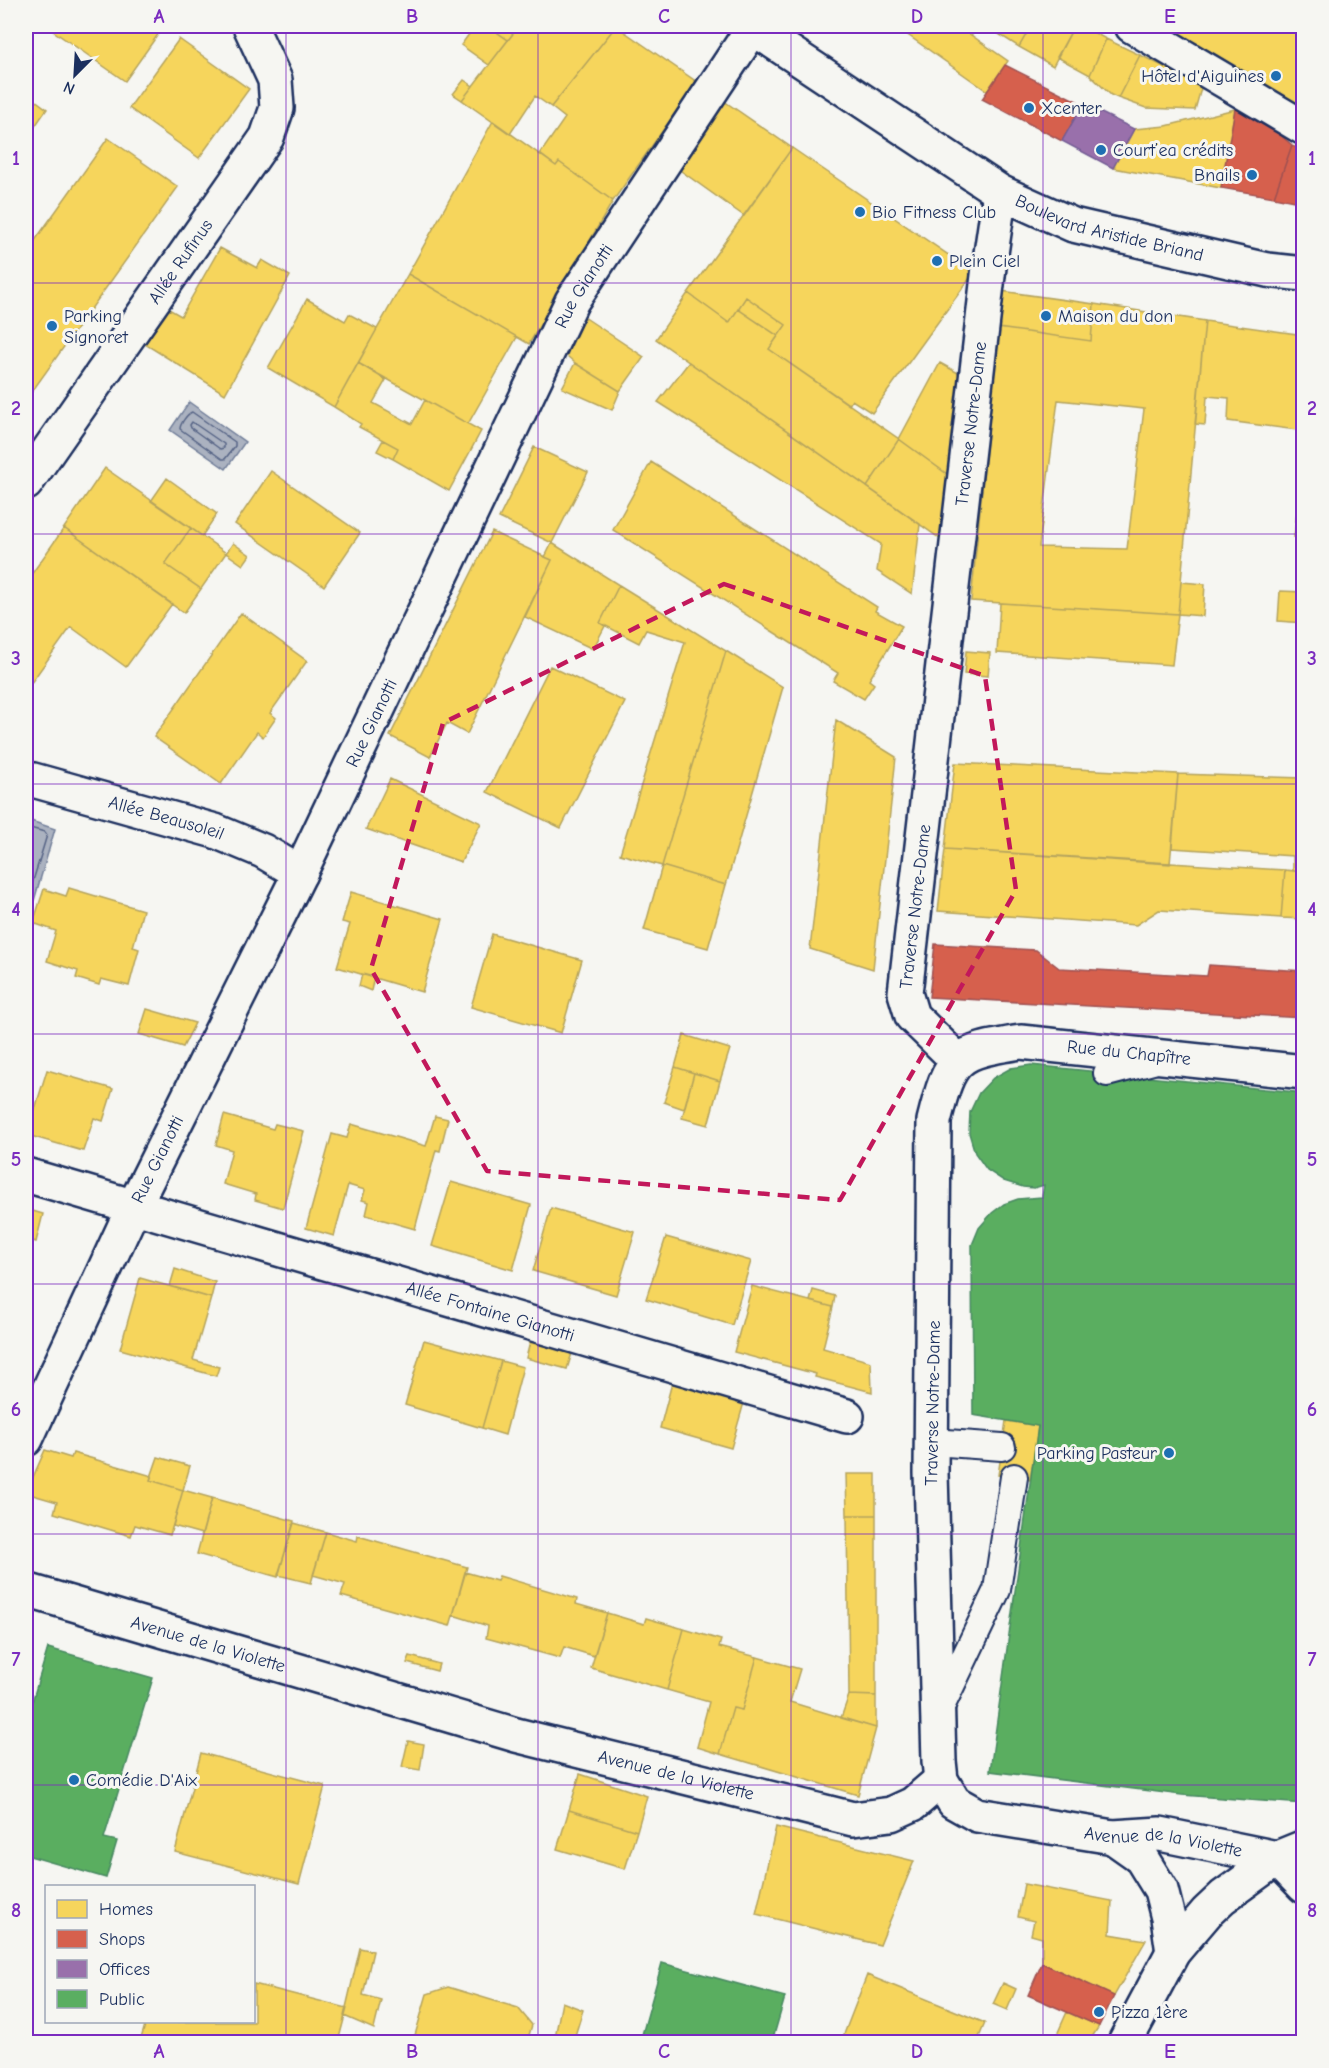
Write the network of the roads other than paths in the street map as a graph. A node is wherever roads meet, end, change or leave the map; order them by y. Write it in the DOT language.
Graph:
graph roads {
  1 [pos="250,26"];
  2 [pos="1132,26"];
  3 [pos="752,27"];
  4 [pos="1304,128"];
  5 [pos="1000,192"];
  6 [pos="1304,274"];
  7 [pos="26,483"];
  8 [pos="26,778"];
  9 [pos="300,873"];
  10 [pos="1168,1057"];
  11 [pos="957,1060"];
  12 [pos="1304,1072"];
  13 [pos="1107,1073"];
  14 [pos="26,1175"];
  15 [pos="134,1206"];
  16 [pos="847,1416"];
  17 [pos="26,1439"];
  18 [pos="933,1442"];
  19 [pos="1002,1447"];
  20 [pos="1014,1477"];
  21 [pos="26,1590"];
  22 [pos="937,1716"];
  23 [pos="940,1780"];
  24 [pos="1113,1837"];
  25 [pos="1290,1853"];
  26 [pos="1304,1886"];
  27 [pos="1173,1952"];
  28 [pos="1125,2043"];
  1 -- 7 [label="street, Allée Rufinus"];
  2 -- 4 [label="street"];
  3 -- 5 [label="street, Boulevard Aristide Briand"];
  3 -- 9 [label="street, Rue Gianotti"];
  5 -- 6 [label="street, Boulevard Aristide Briand"];
  5 -- 11 [label="street, Traverse Notre-Dame"];
  8 -- 9 [label="street, Allée Beausoleil"];
  9 -- 15 [label="street, Rue Gianotti"];
  10 -- 11 [label="street, Rue du Chapître"];
  10 -- 12 [label="street, Rue du Chapître"];
  10 -- 13 [label="lane"];
  11 -- 18 [label="street, Traverse Notre-Dame"];
  14 -- 15 [label="street, Allée Fontaine Gianotti"];
  15 -- 16 [label="street, Allée Fontaine Gianotti"];
  15 -- 17 [label="street, Rue Gianotti"];
  18 -- 19 [label="lane"];
  18 -- 22 [label="street, Traverse Notre-Dame"];
  20 -- 22 [label="lane"];
  21 -- 23 [label="street, Avenue de la Violette"];
  22 -- 23 [label="street, Traverse Notre-Dame"];
  23 -- 24 [label="street, Avenue de la Violette"];
  24 -- 25 [label="street, Avenue de la Violette"];
  24 -- 27 [label="street"];
  25 -- 26 [label="street"];
  25 -- 27 [label="street"];
  27 -- 28 [label="street"];
}
